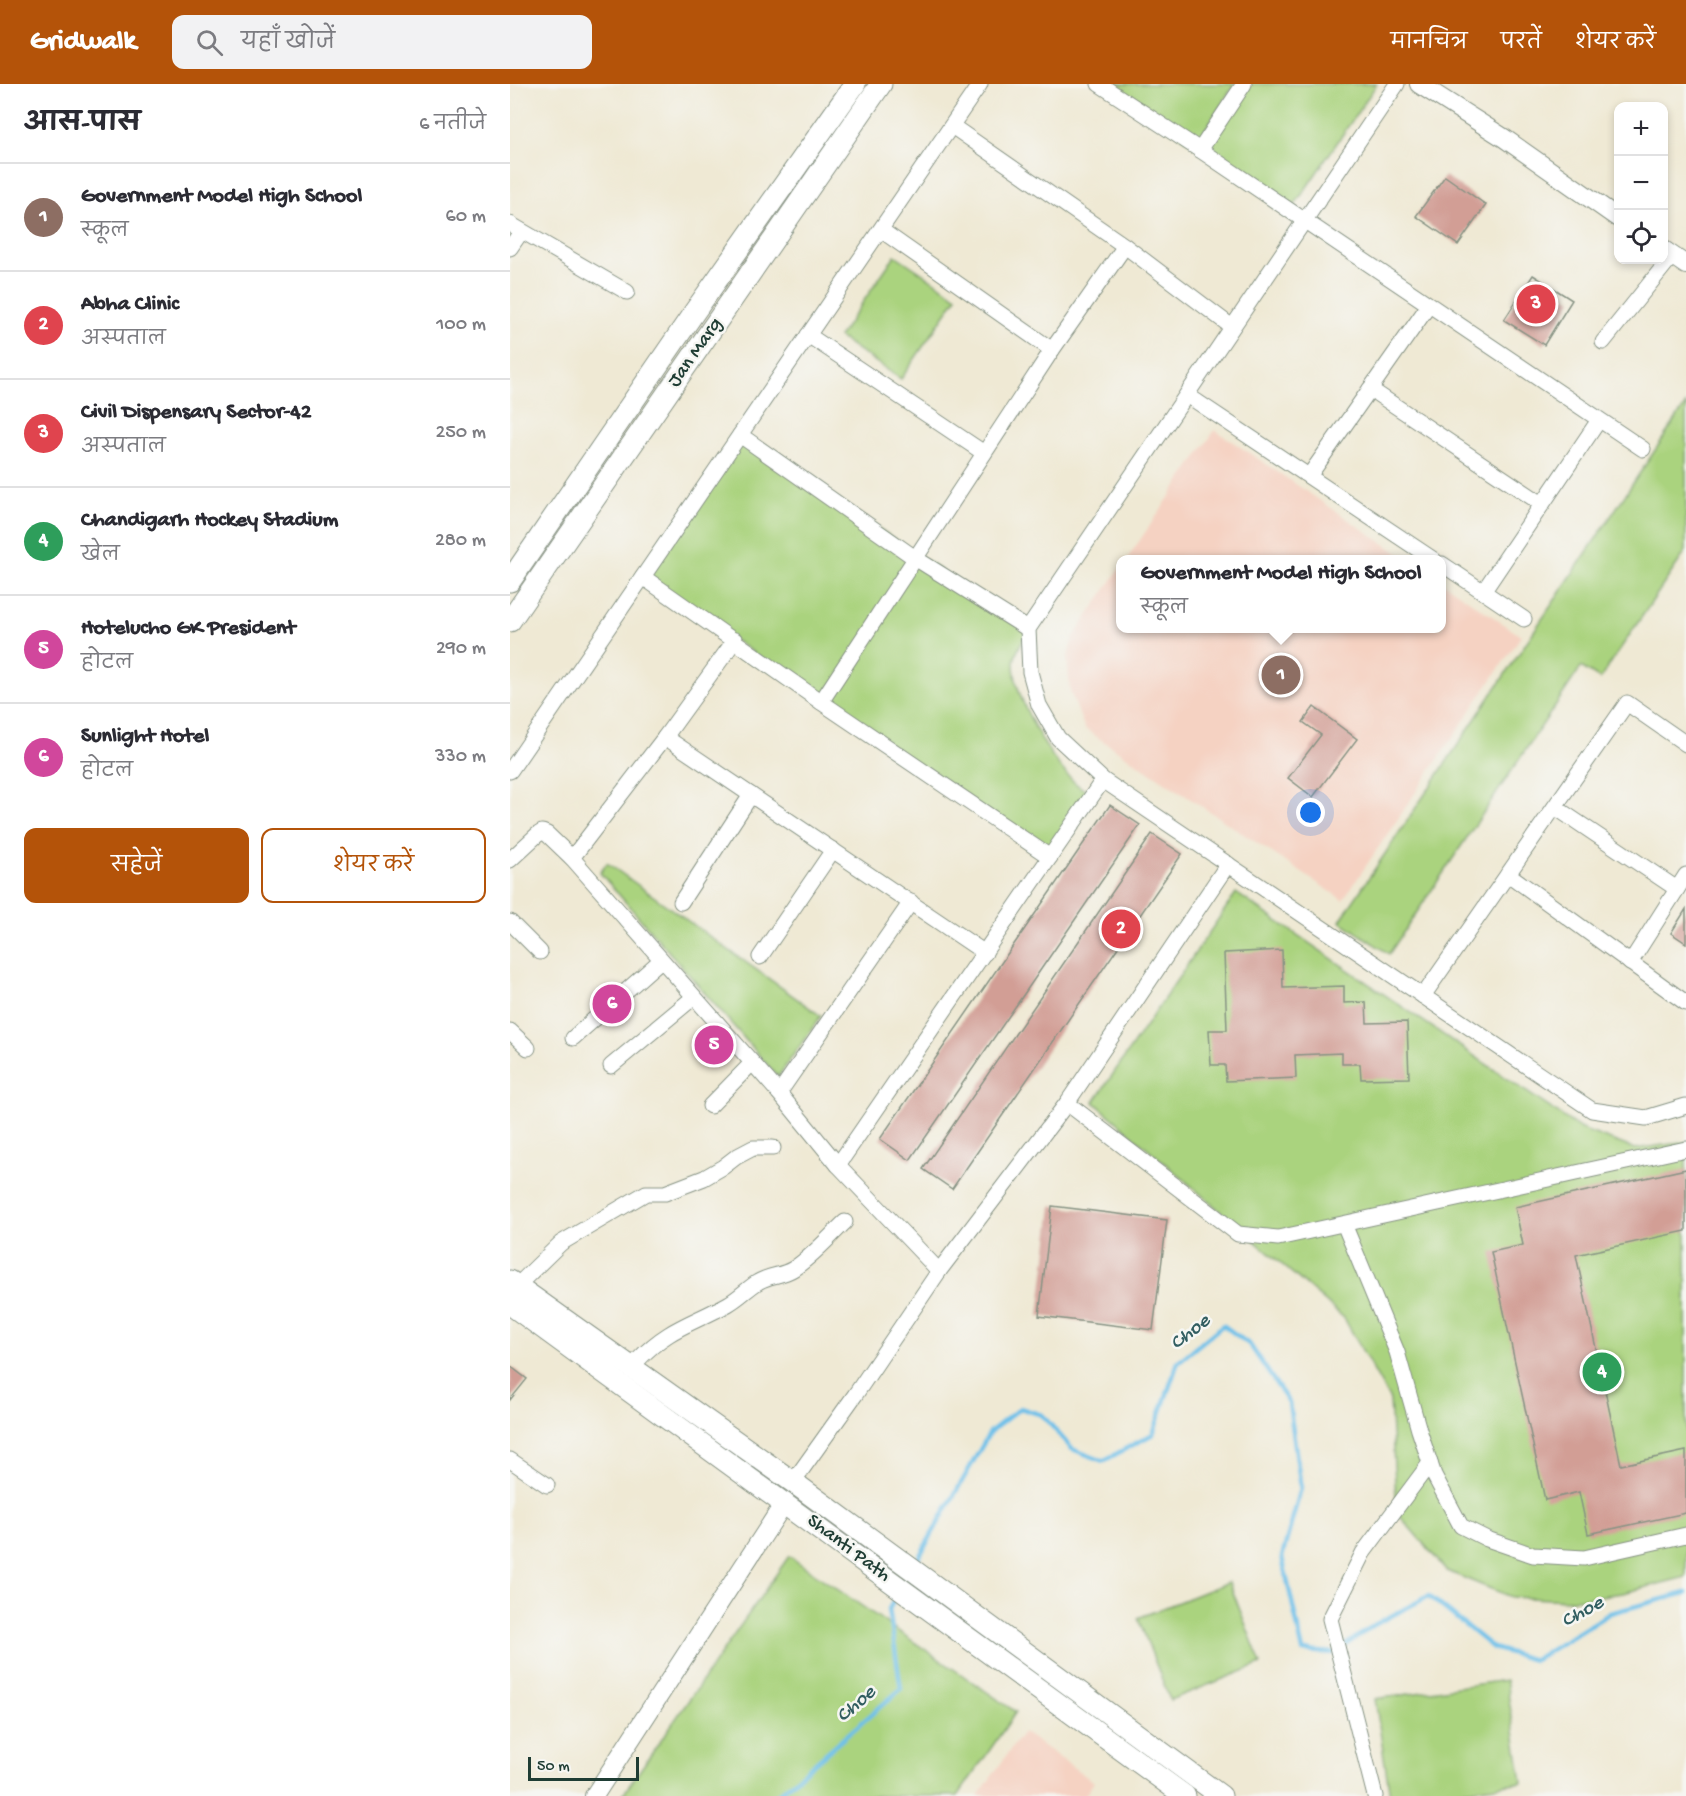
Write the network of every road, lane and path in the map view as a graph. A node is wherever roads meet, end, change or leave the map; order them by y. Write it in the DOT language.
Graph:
graph roads {
  1 [pos="855,84"];
  2 [pos="881,84"];
  3 [pos="980,84"];
  4 [pos="1244,84"];
  5 [pos="1397,84"];
  6 [pos="1419,84"];
  7 [pos="1102,85"];
  8 [pos="952,126"];
  9 [pos="1200,150"];
  10 [pos="1614,215"];
  11 [pos="1304,221"];
  12 [pos="516,228"];
  13 [pos="881,230"];
  14 [pos="1125,246"];
  15 [pos="510,248"];
  16 [pos="1674,257"];
  17 [pos="627,292"];
  18 [pos="1429,305"];
  19 [pos="1232,327"];
  20 [pos="808,335"];
  21 [pos="1603,342"];
  22 [pos="1052,351"];
  23 [pos="1370,389"];
  24 [pos="1187,395"];
  25 [pos="1599,420"];
  26 [pos="741,435"];
  27 [pos="1643,449"];
  28 [pos="984,453"];
  29 [pos="1309,476"];
  30 [pos="1542,504"];
  31 [pos="1427,555"];
  32 [pos="915,558"];
  33 [pos="1446,567"];
  34 [pos="643,577"];
  35 [pos="510,581"];
  36 [pos="1483,592"];
  37 [pos="1524,619"];
  38 [pos="510,621"];
  39 [pos="1028,630"];
  40 [pos="735,640"];
  41 [pos="821,702"];
  42 [pos="665,737"];
  43 [pos="1686,744"];
  44 [pos="510,771"];
  45 [pos="1103,780"];
  46 [pos="751,795"];
  47 [pos="1555,807"];
  48 [pos="833,850"];
  49 [pos="1050,857"];
  50 [pos="572,858"];
  51 [pos="510,860"];
  52 [pos="1228,864"];
  53 [pos="1508,874"];
  54 [pos="1686,875"];
  55 [pos="1677,889"];
  56 [pos="681,902"];
  57 [pos="911,902"];
  58 [pos="510,922"];
  59 [pos="540,951"];
  60 [pos="985,953"];
  61 [pos="760,957"];
  62 [pos="661,960"];
  63 [pos="1630,963"];
  64 [pos="1423,996"];
  65 [pos="694,997"];
  66 [pos="1686,1003"];
  67 [pos="510,1031"];
  68 [pos="573,1038"];
  69 [pos="528,1048"];
  70 [pos="752,1063"];
  71 [pos="611,1066"];
  72 [pos="778,1093"];
  73 [pos="1067,1102"];
  74 [pos="710,1106"];
  75 [pos="1686,1106"];
  76 [pos="773,1148"];
  77 [pos="1686,1149"];
  78 [pos="838,1165"];
  79 [pos="845,1222"];
  80 [pos="1344,1224"];
  81 [pos="939,1270"];
  82 [pos="517,1280"];
  83 [pos="510,1304"];
  84 [pos="638,1360"];
  85 [pos="510,1460"];
  86 [pos="1430,1463"];
  87 [pos="793,1482"];
  88 [pos="547,1485"];
  89 [pos="785,1502"];
  90 [pos="1686,1535"];
  91 [pos="961,1619"];
  92 [pos="594,1796"];
  93 [pos="1185,1796"];
  94 [pos="1221,1796"];
  95 [pos="1375,1796"];
  1 -- 35 [label="main road, Jan Marg"];
  2 -- 38 [label="main road, Jan Marg"];
  3 -- 8 [label="street"];
  4 -- 9 [label="street"];
  5 -- 11 [label="street"];
  6 -- 10 [label="street"];
  7 -- 9 [label="street"];
  8 -- 13 [label="street"];
  8 -- 14 [label="street"];
  9 -- 11 [label="street"];
  11 -- 18 [label="street"];
  11 -- 19 [label="street"];
  12 -- 15 [label="street"];
  12 -- 17 [label="street"];
  13 -- 20 [label="street"];
  13 -- 22 [label="street"];
  14 -- 19 [label="street"];
  14 -- 22 [label="street"];
  16 -- 21 [label="street"];
  18 -- 23 [label="street"];
  18 -- 25 [label="street"];
  19 -- 24 [label="street"];
  20 -- 26 [label="street"];
  20 -- 28 [label="street"];
  22 -- 28 [label="street"];
  23 -- 29 [label="street"];
  23 -- 30 [label="street"];
  24 -- 29 [label="street"];
  24 -- 39 [label="street"];
  25 -- 27 [label="street"];
  25 -- 30 [label="street"];
  26 -- 32 [label="street"];
  26 -- 34 [label="street"];
  28 -- 32 [label="street"];
  29 -- 31 [label="street"];
  30 -- 36 [label="street"];
  32 -- 39 [label="street"];
  32 -- 41 [label="street"];
  33 -- 36 [label="street"];
  34 -- 40 [label="street"];
  34 -- 44 [label="street"];
  36 -- 37 [label="street"];
  39 -- 45 [label="street"];
  40 -- 41 [label="street"];
  40 -- 42 [label="street"];
  41 -- 49 [label="street"];
  42 -- 46 [label="street"];
  42 -- 50 [label="street"];
  43 -- 47 [label="street"];
  45 -- 49 [label="street"];
  45 -- 52 [label="street"];
  46 -- 48 [label="street"];
  46 -- 56 [label="street"];
  47 -- 53 [label="street"];
  47 -- 55 [label="street"];
  48 -- 57 [label="street"];
  48 -- 61 [label="street"];
  49 -- 60 [label="street"];
  50 -- 51 [label="street"];
  50 -- 62 [label="street"];
  52 -- 64 [label="street"];
  52 -- 73 [label="street"];
  53 -- 63 [label="street"];
  53 -- 64 [label="street"];
  54 -- 55 [label="street"];
  55 -- 63 [label="street"];
  57 -- 60 [label="street"];
  57 -- 72 [label="street"];
  58 -- 59 [label="street"];
  60 -- 78 [label="street"];
  62 -- 65 [label="street"];
  62 -- 68 [label="street"];
  63 -- 66 [label="street"];
  64 -- 75 [label="street"];
  65 -- 70 [label="street"];
  65 -- 71 [label="street"];
  67 -- 69 [label="street"];
  70 -- 72 [label="street"];
  70 -- 74 [label="street"];
  72 -- 78 [label="street"];
  73 -- 80 [label="street"];
  73 -- 81 [label="street"];
  76 -- 82 [label="street"];
  77 -- 80 [label="street"];
  78 -- 81 [label="street"];
  79 -- 84 [label="street"];
  80 -- 86 [label="street"];
  81 -- 87 [label="street"];
  82 -- 87 [label="main road, Shanti Path"];
  83 -- 89 [label="main road, Shanti Path"];
  85 -- 88 [label="street"];
  86 -- 90 [label="street"];
  86 -- 95 [label="street"];
  87 -- 91 [label="main road, Shanti Path"];
  89 -- 91 [label="main road, Shanti Path"];
  89 -- 92 [label="street"];
  91 -- 93 [label="main road, Shanti Path"];
  91 -- 94 [label="main road, Shanti Path"];
}
